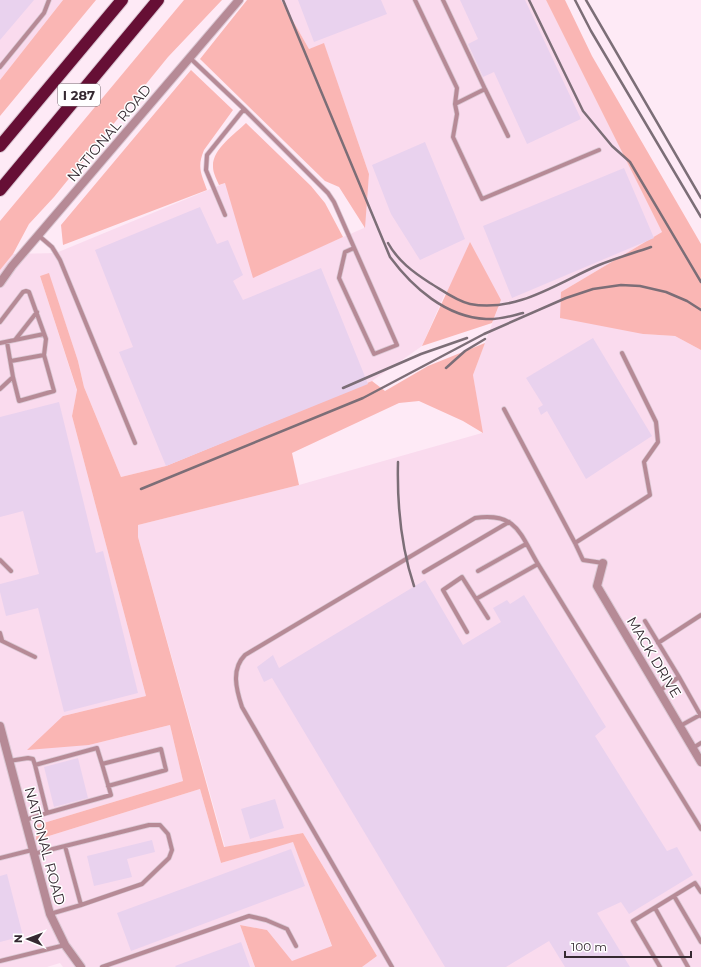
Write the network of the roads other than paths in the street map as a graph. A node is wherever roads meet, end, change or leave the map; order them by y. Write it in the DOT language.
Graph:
graph roads {
  1 [pos="49,0"];
  2 [pos="122,0"];
  3 [pos="158,0"];
  4 [pos="238,0"];
  5 [pos="415,0"];
  6 [pos="443,0"];
  7 [pos="190,58"];
  8 [pos="0,67"];
  9 [pos="485,89"];
  10 [pos="455,104"];
  11 [pos="244,109"];
  12 [pos="508,136"];
  13 [pos="0,146"];
  14 [pos="599,150"];
  15 [pos="0,190"];
  16 [pos="225,215"];
  17 [pos="38,236"];
  18 [pos="354,248"];
  19 [pos="0,283"];
  20 [pos="37,312"];
  21 [pos="0,322"];
  22 [pos="44,334"];
  23 [pos="15,340"];
  24 [pos="7,342"];
  25 [pos="0,343"];
  26 [pos="622,353"];
  27 [pos="44,355"];
  28 [pos="11,361"];
  29 [pos="13,377"];
  30 [pos="0,389"];
  31 [pos="504,409"];
  32 [pos="135,443"];
  33 [pos="509,522"];
  34 [pos="575,543"];
  35 [pos="526,544"];
  36 [pos="0,560"];
  37 [pos="603,563"];
  38 [pos="538,564"];
  39 [pos="11,571"];
  40 [pos="478,571"];
  41 [pos="424,572"];
  42 [pos="476,599"];
  43 [pos="701,615"];
  44 [pos="488,618"];
  45 [pos="645,621"];
  46 [pos="467,632"];
  47 [pos="0,633"];
  48 [pos="1,640"];
  49 [pos="658,643"];
  50 [pos="35,657"];
  51 [pos="679,677"];
  52 [pos="659,691"];
  53 [pos="700,716"];
  54 [pos="0,726"];
  55 [pos="680,726"];
  56 [pos="2,742"];
  57 [pos="701,743"];
  58 [pos="693,748"];
  59 [pos="9,761"];
  60 [pos="701,762"];
  61 [pos="102,764"];
  62 [pos="35,765"];
  63 [pos="108,786"];
  64 [pos="47,813"];
  65 [pos="24,820"];
  66 [pos="701,829"];
  67 [pos="65,846"];
  68 [pos="32,852"];
  69 [pos="0,858"];
  70 [pos="701,892"];
  71 [pos="674,896"];
  72 [pos="81,905"];
  73 [pos="655,908"];
  74 [pos="50,914"];
  75 [pos="701,942"];
  76 [pos="65,945"];
  77 [pos="296,946"];
  78 [pos="0,961"];
  79 [pos="81,967"];
  80 [pos="102,967"];
  81 [pos="392,967"];
  82 [pos="660,967"];
  83 [pos="688,967"];
  1 -- 8 [label="lane"];
  2 -- 13 [label="highway, I 287"];
  3 -- 15 [label="highway, I 287"];
  4 -- 7 [label="street, NATIONAL ROAD"];
  5 -- 10 [label="lane"];
  6 -- 9 [label="lane"];
  7 -- 11 [label="lane"];
  7 -- 17 [label="street, NATIONAL ROAD"];
  9 -- 10 [label="lane"];
  9 -- 12 [label="lane"];
  10 -- 14 [label="lane"];
  11 -- 16 [label="lane"];
  11 -- 18 [label="lane"];
  17 -- 19 [label="street, NATIONAL ROAD"];
  17 -- 32 [label="lane"];
  18 -- 18 [label="lane"];
  20 -- 21 [label="lane"];
  20 -- 22 [label="lane"];
  20 -- 23 [label="lane"];
  22 -- 23 [label="lane"];
  22 -- 27 [label="lane"];
  23 -- 24 [label="lane"];
  24 -- 25 [label="lane"];
  24 -- 28 [label="lane"];
  26 -- 34 [label="lane"];
  27 -- 28 [label="lane"];
  27 -- 29 [label="lane"];
  28 -- 29 [label="lane"];
  29 -- 30 [label="lane"];
  31 -- 34 [label="lane"];
  33 -- 35 [label="lane"];
  33 -- 41 [label="lane"];
  33 -- 81 [label="lane"];
  34 -- 37 [label="lane"];
  35 -- 38 [label="lane"];
  35 -- 40 [label="lane"];
  36 -- 39 [label="lane"];
  37 -- 52 [label="street, MACK DRIVE"];
  38 -- 42 [label="lane"];
  38 -- 66 [label="lane"];
  42 -- 44 [label="lane"];
  42 -- 46 [label="lane"];
  43 -- 49 [label="lane"];
  45 -- 49 [label="lane"];
  47 -- 48 [label="lane"];
  48 -- 50 [label="lane"];
  49 -- 51 [label="lane"];
  51 -- 52 [label="lane"];
  51 -- 53 [label="lane"];
  52 -- 55 [label="street, MACK DRIVE"];
  53 -- 55 [label="lane"];
  54 -- 56 [label="street, NATIONAL ROAD"];
  55 -- 58 [label="street, MACK DRIVE"];
  56 -- 59 [label="street, NATIONAL ROAD"];
  57 -- 58 [label="lane"];
  58 -- 60 [label="street, MACK DRIVE"];
  59 -- 62 [label="lane"];
  59 -- 65 [label="street, NATIONAL ROAD"];
  61 -- 62 [label="lane"];
  61 -- 63 [label="lane"];
  61 -- 63 [label="lane"];
  62 -- 64 [label="lane"];
  63 -- 64 [label="lane"];
  64 -- 65 [label="lane"];
  65 -- 68 [label="street, NATIONAL ROAD"];
  67 -- 68 [label="lane"];
  67 -- 72 [label="lane"];
  67 -- 72 [label="lane"];
  68 -- 69 [label="lane"];
  68 -- 74 [label="street, NATIONAL ROAD"];
  70 -- 71 [label="lane"];
  71 -- 73 [label="lane"];
  71 -- 75 [label="lane"];
  72 -- 74 [label="lane"];
  73 -- 82 [label="lane"];
  73 -- 83 [label="lane"];
  74 -- 76 [label="street, NATIONAL ROAD"];
  76 -- 78 [label="lane"];
  76 -- 79 [label="street, NATIONAL ROAD"];
  77 -- 80 [label="lane"];
}
